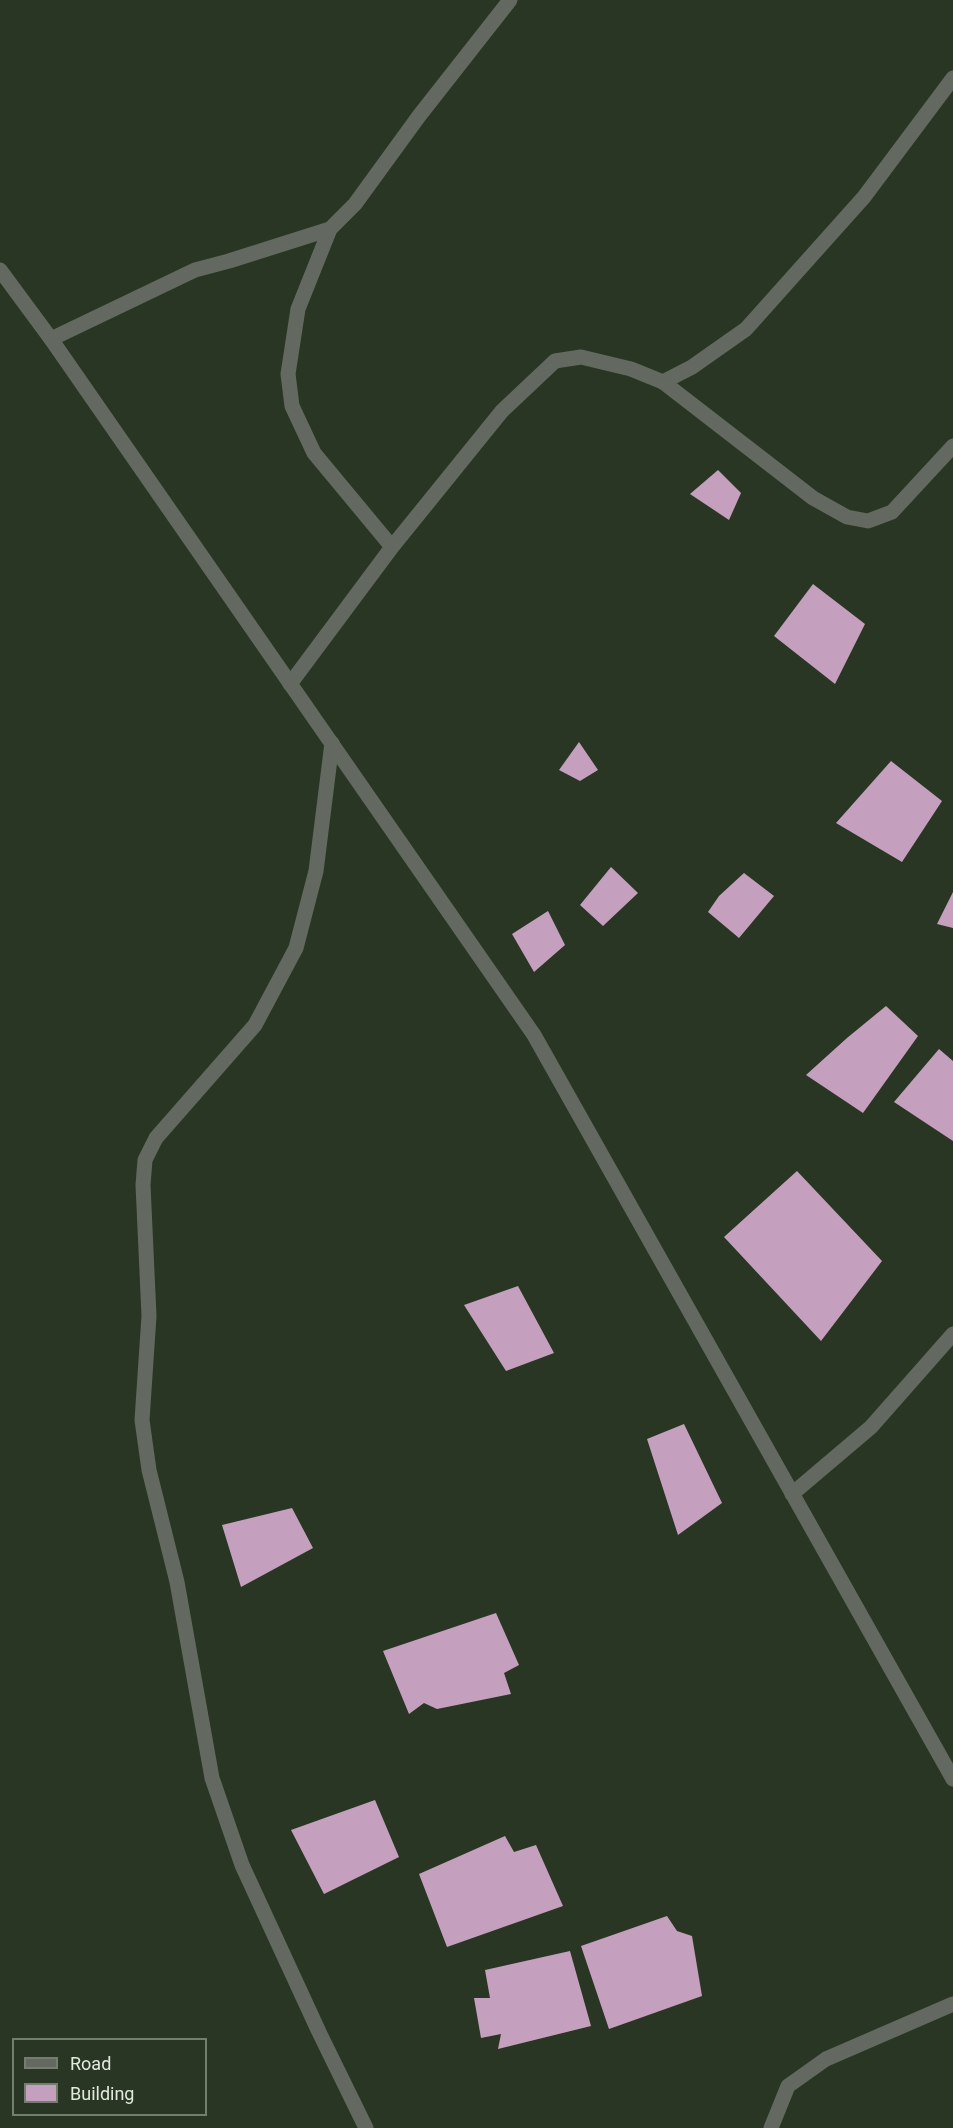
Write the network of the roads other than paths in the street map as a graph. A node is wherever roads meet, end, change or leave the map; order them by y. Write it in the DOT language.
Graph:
graph roads {
  1 [pos="510,0"];
  2 [pos="953,78"];
  3 [pos="330,229"];
  4 [pos="0,270"];
  5 [pos="51,339"];
  6 [pos="663,382"];
  7 [pos="953,446"];
  8 [pos="392,547"];
  9 [pos="290,684"];
  10 [pos="332,743"];
  11 [pos="953,1335"];
  12 [pos="792,1494"];
  13 [pos="953,1779"];
  14 [pos="953,2004"];
  15 [pos="366,2128"];
  16 [pos="771,2128"];
  1 -- 3 [label="street"];
  2 -- 6 [label="street"];
  3 -- 5 [label="street"];
  3 -- 8 [label="street"];
  4 -- 5 [label="street"];
  5 -- 9 [label="street"];
  6 -- 7 [label="street"];
  6 -- 8 [label="street"];
  8 -- 9 [label="street"];
  9 -- 10 [label="street"];
  10 -- 12 [label="street"];
  10 -- 15 [label="street"];
  11 -- 12 [label="street"];
  12 -- 13 [label="street"];
  14 -- 16 [label="street"];
}
